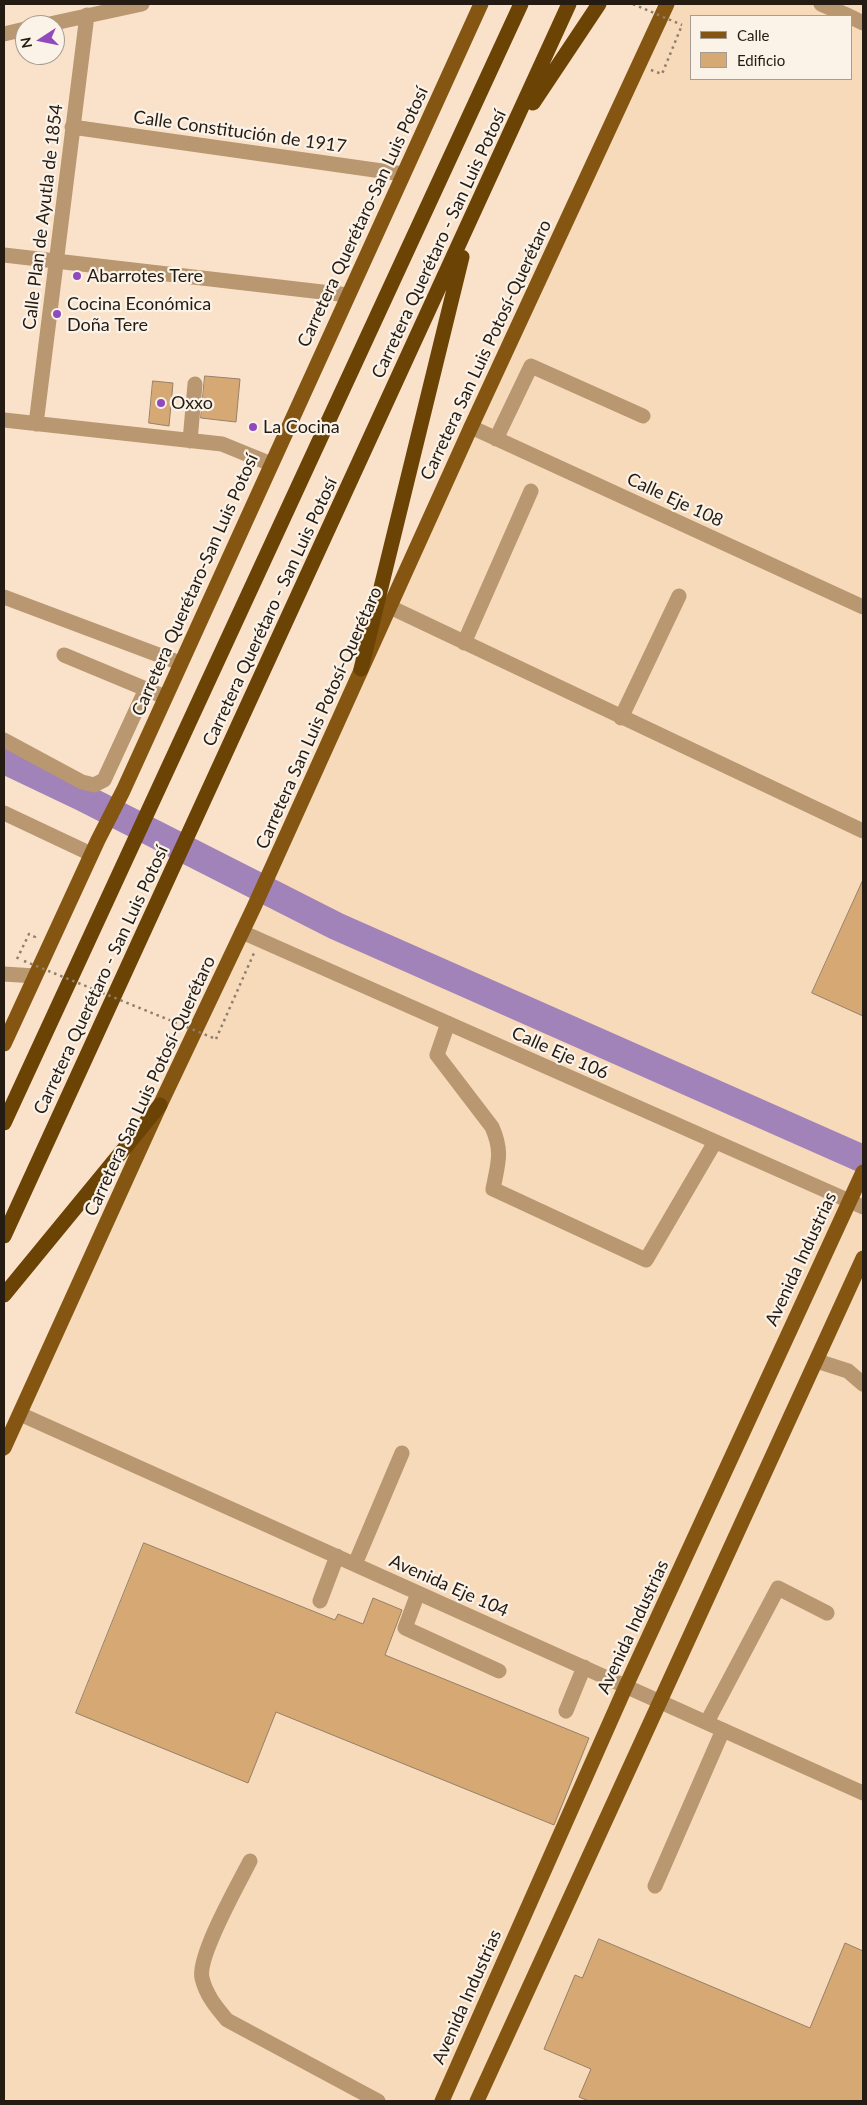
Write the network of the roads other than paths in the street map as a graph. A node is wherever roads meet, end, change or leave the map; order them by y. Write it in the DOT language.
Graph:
graph roads {
  1 [pos="142,4"];
  2 [pos="481,4"];
  3 [pos="521,4"];
  4 [pos="569,4"];
  5 [pos="598,4"];
  6 [pos="667,4"];
  7 [pos="821,4"];
  8 [pos="846,15"];
  9 [pos="87,16"];
  10 [pos="65,21"];
  11 [pos="72,127"];
  12 [pos="508,139"];
  13 [pos="403,174"];
  14 [pos="471,221"];
  15 [pos="4,255"];
  16 [pos="56,261"];
  17 [pos="348,294"];
  18 [pos="195,384"];
  19 [pos="643,416"];
  20 [pos="4,420"];
  21 [pos="36,424"];
  22 [pos="471,427"];
  23 [pos="496,439"];
  24 [pos="190,441"];
  25 [pos="271,464"];
  26 [pos="531,491"];
  27 [pos="679,596"];
  28 [pos="4,597"];
  29 [pos="390,607"];
  30 [pos="863,607"];
  31 [pos="464,643"];
  32 [pos="64,654"];
  33 [pos="180,663"];
  34 [pos="361,669"];
  35 [pos="146,689"];
  36 [pos="165,697"];
  37 [pos="622,718"];
  38 [pos="4,740"];
  39 [pos="4,812"];
  40 [pos="863,831"];
  41 [pos="91,854"];
  42 [pos="242,932"];
  43 [pos="7,974"];
  44 [pos="35,976"];
  45 [pos="448,1024"];
  46 [pos="4,1044"];
  47 [pos="160,1105"];
  48 [pos="4,1123"];
  49 [pos="715,1142"];
  50 [pos="861,1177"];
  51 [pos="848,1201"];
  52 [pos="863,1208"];
  53 [pos="4,1236"];
  54 [pos="863,1258"];
  55 [pos="4,1295"];
  56 [pos="817,1361"];
  57 [pos="863,1383"];
  58 [pos="20,1414"];
  59 [pos="4,1448"];
  60 [pos="402,1453"];
  61 [pos="337,1556"];
  62 [pos="355,1564"];
  63 [pos="418,1593"];
  64 [pos="320,1601"];
  65 [pos="827,1613"];
  66 [pos="584,1667"];
  67 [pos="499,1671"];
  68 [pos="626,1686"];
  69 [pos="660,1701"];
  70 [pos="566,1711"];
  71 [pos="707,1722"];
  72 [pos="723,1730"];
  73 [pos="863,1793"];
  74 [pos="250,1861"];
  75 [pos="655,1886"];
  76 [pos="378,2101"];
  77 [pos="442,2101"];
  78 [pos="477,2101"];
  1 -- 9 [label="street"];
  2 -- 13 [label="main road, Carretera Querétaro-San Luis Potosí"];
  3 -- 48 [label="highway, Carretera Querétaro - San Luis Potosí"];
  4 -- 12 [label="highway, Carretera Querétaro - San Luis Potosí"];
  5 -- 12 [label="highway"];
  6 -- 22 [label="main road, Carretera San Luis Potosí-Querétaro"];
  7 -- 8 [label="street"];
  9 -- 10 [label="street"];
  9 -- 11 [label="street, Calle Plan de Ayutla de 1854"];
  11 -- 13 [label="street, Calle Constitución de 1917"];
  11 -- 16 [label="street, Calle Plan de Ayutla de 1854"];
  12 -- 14 [label="highway, Carretera Querétaro - San Luis Potosí"];
  13 -- 17 [label="main road, Carretera Querétaro-San Luis Potosí"];
  14 -- 34 [label="highway"];
  14 -- 53 [label="highway, Carretera Querétaro - San Luis Potosí"];
  15 -- 16 [label="street"];
  16 -- 17 [label="street"];
  16 -- 21 [label="street, Calle Plan de Ayutla de 1854"];
  17 -- 25 [label="main road, Carretera Querétaro-San Luis Potosí"];
  18 -- 24 [label="street"];
  19 -- 23 [label="street"];
  20 -- 21 [label="street"];
  21 -- 24 [label="street"];
  22 -- 23 [label="street, Calle Eje 108"];
  22 -- 29 [label="main road, Carretera San Luis Potosí-Querétaro"];
  23 -- 30 [label="street, Calle Eje 108"];
  24 -- 25 [label="street"];
  25 -- 33 [label="main road, Carretera Querétaro-San Luis Potosí"];
  26 -- 31 [label="street"];
  27 -- 37 [label="street"];
  28 -- 33 [label="street"];
  29 -- 31 [label="street"];
  29 -- 34 [label="main road, Carretera San Luis Potosí-Querétaro"];
  31 -- 37 [label="street"];
  32 -- 35 [label="street"];
  33 -- 36 [label="main road, Carretera Querétaro-San Luis Potosí"];
  34 -- 42 [label="main road, Carretera San Luis Potosí-Querétaro"];
  35 -- 36 [label="street"];
  35 -- 38 [label="street"];
  36 -- 41 [label="main road, Carretera Querétaro-San Luis Potosí"];
  37 -- 40 [label="street"];
  39 -- 41 [label="street"];
  41 -- 44 [label="main road, Carretera Querétaro-San Luis Potosí"];
  42 -- 45 [label="street, Calle Eje 106"];
  42 -- 47 [label="main road, Carretera San Luis Potosí-Querétaro"];
  43 -- 44 [label="street"];
  44 -- 46 [label="main road, Carretera Querétaro-San Luis Potosí"];
  45 -- 49 [label="street, Calle Eje 106"];
  45 -- 49 [label="street"];
  47 -- 55 [label="highway"];
  47 -- 58 [label="main road, Carretera San Luis Potosí-Querétaro"];
  49 -- 51 [label="street, Calle Eje 106"];
  50 -- 51 [label="main road, Avenida Industrias"];
  51 -- 52 [label="street, Calle Eje 106"];
  51 -- 68 [label="main road, Avenida Industrias"];
  54 -- 56 [label="main road"];
  56 -- 57 [label="street"];
  56 -- 69 [label="main road"];
  58 -- 59 [label="main road, Carretera San Luis Potosí-Querétaro"];
  58 -- 61 [label="street, Avenida Eje 104"];
  60 -- 62 [label="street"];
  61 -- 62 [label="street, Avenida Eje 104"];
  61 -- 64 [label="street"];
  62 -- 63 [label="street, Avenida Eje 104"];
  63 -- 66 [label="street, Avenida Eje 104"];
  63 -- 67 [label="street"];
  65 -- 71 [label="street"];
  66 -- 68 [label="street, Avenida Eje 104"];
  66 -- 70 [label="street"];
  68 -- 69 [label="street, Avenida Eje 104"];
  68 -- 77 [label="main road, Avenida Industrias"];
  69 -- 71 [label="street, Avenida Eje 104"];
  69 -- 78 [label="main road"];
  71 -- 72 [label="street, Avenida Eje 104"];
  72 -- 73 [label="street, Avenida Eje 104"];
  72 -- 75 [label="street"];
  74 -- 76 [label="street"];
}
